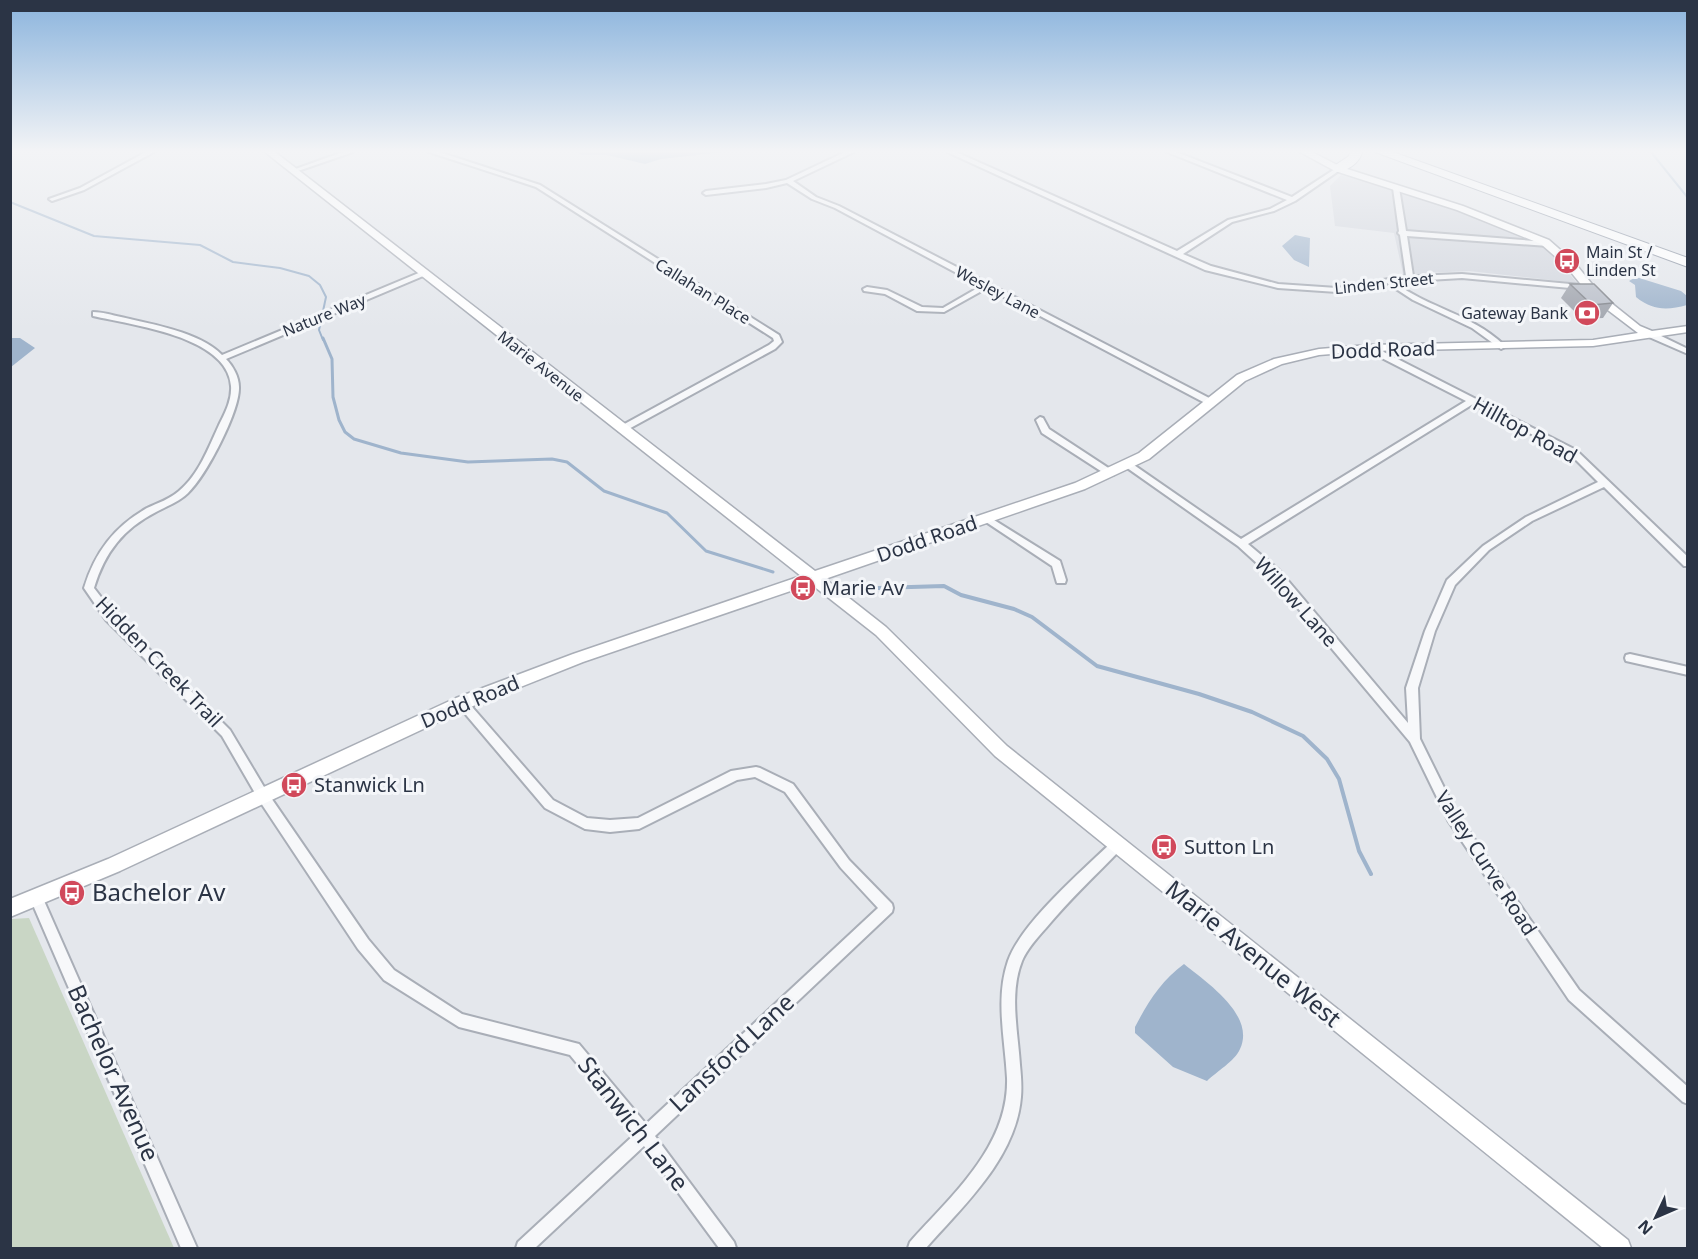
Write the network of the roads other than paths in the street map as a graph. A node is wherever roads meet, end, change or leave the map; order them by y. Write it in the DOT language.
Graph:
graph roads {
  1 [pos="344,211"];
  2 [pos="577,211"];
  3 [pos="844,211"];
  4 [pos="1081,211"];
  5 [pos="1269,211"];
  6 [pos="1399,211"];
  7 [pos="1467,211"];
  8 [pos="1549,211"];
  9 [pos="1559,211"];
  10 [pos="1401,233"];
  11 [pos="1548,244"];
  12 [pos="1688,252"];
  13 [pos="1178,254"];
  14 [pos="1688,263"];
  15 [pos="424,274"];
  16 [pos="1410,278"];
  17 [pos="1388,281"];
  18 [pos="986,286"];
  19 [pos="1592,288"];
  20 [pos="867,289"];
  21 [pos="96,314"];
  22 [pos="1688,329"];
  23 [pos="1652,335"];
  24 [pos="1501,347"];
  25 [pos="1369,348"];
  26 [pos="1688,352"];
  27 [pos="224,357"];
  28 [pos="1472,401"];
  29 [pos="1210,402"];
  30 [pos="1040,420"];
  31 [pos="622,429"];
  32 [pos="1128,465"];
  33 [pos="1110,473"];
  34 [pos="1604,483"];
  35 [pos="986,518"];
  36 [pos="1241,544"];
  37 [pos="1688,563"];
  38 [pos="813,578"];
  39 [pos="1061,580"];
  40 [pos="1630,658"];
  41 [pos="1688,671"];
  42 [pos="462,703"];
  43 [pos="1414,739"];
  44 [pos="263,795"];
  45 [pos="1117,845"];
  46 [pos="36,898"];
  47 [pos="10,908"];
  48 [pos="1688,1097"];
  49 [pos="645,1135"];
  50 [pos="189,1248"];
  51 [pos="524,1248"];
  52 [pos="728,1248"];
  53 [pos="916,1248"];
  54 [pos="1620,1248"];
  1 -- 15 [label="street, Marie Avenue"];
  2 -- 31 [label="street, Callahan Place"];
  3 -- 18 [label="street, Wesley Lane"];
  4 -- 13 [label="street, Linden Street"];
  5 -- 13 [label="street"];
  6 -- 10 [label="street"];
  7 -- 11 [label="street"];
  8 -- 14 [label="highway"];
  9 -- 12 [label="highway"];
  10 -- 11 [label="street"];
  10 -- 16 [label="street"];
  11 -- 19 [label="street"];
  13 -- 17 [label="street, Linden Street"];
  15 -- 27 [label="street, Nature Way"];
  15 -- 31 [label="street, Marie Avenue"];
  16 -- 17 [label="street, Linden Street"];
  16 -- 19 [label="street, Linden Street"];
  17 -- 24 [label="street"];
  18 -- 20 [label="street"];
  18 -- 29 [label="street, Wesley Lane"];
  19 -- 23 [label="street"];
  21 -- 27 [label="street"];
  22 -- 23 [label="street, Dodd Road"];
  23 -- 24 [label="street, Dodd Road"];
  23 -- 26 [label="street"];
  24 -- 25 [label="street, Dodd Road"];
  25 -- 28 [label="street, Hilltop Road"];
  25 -- 29 [label="street, Dodd Road"];
  27 -- 44 [label="street, Hidden Creek Trail"];
  28 -- 34 [label="street, Hilltop Road"];
  28 -- 36 [label="street"];
  29 -- 32 [label="street, Dodd Road"];
  30 -- 33 [label="street"];
  31 -- 38 [label="street, Marie Avenue"];
  32 -- 33 [label="street, Dodd Road"];
  32 -- 36 [label="street, Willow Lane"];
  33 -- 35 [label="street, Dodd Road"];
  34 -- 37 [label="street, Hilltop Road"];
  34 -- 43 [label="street, Valley Curve Road"];
  35 -- 38 [label="street, Dodd Road"];
  35 -- 39 [label="street"];
  36 -- 43 [label="street, Willow Lane"];
  38 -- 42 [label="street, Dodd Road"];
  38 -- 45 [label="street, Marie Avenue West"];
  40 -- 41 [label="street"];
  42 -- 44 [label="street, Dodd Road"];
  42 -- 49 [label="street, Lansford Lane"];
  43 -- 48 [label="street, Valley Curve Road"];
  44 -- 46 [label="street, Dodd Road"];
  44 -- 49 [label="street, Stanwich Lane"];
  45 -- 53 [label="street"];
  45 -- 54 [label="street, Marie Avenue West"];
  46 -- 47 [label="street, Dodd Road"];
  46 -- 50 [label="street, Bachelor Avenue"];
  49 -- 51 [label="street, Lansford Lane"];
  49 -- 52 [label="street, Stanwich Lane"];
}
